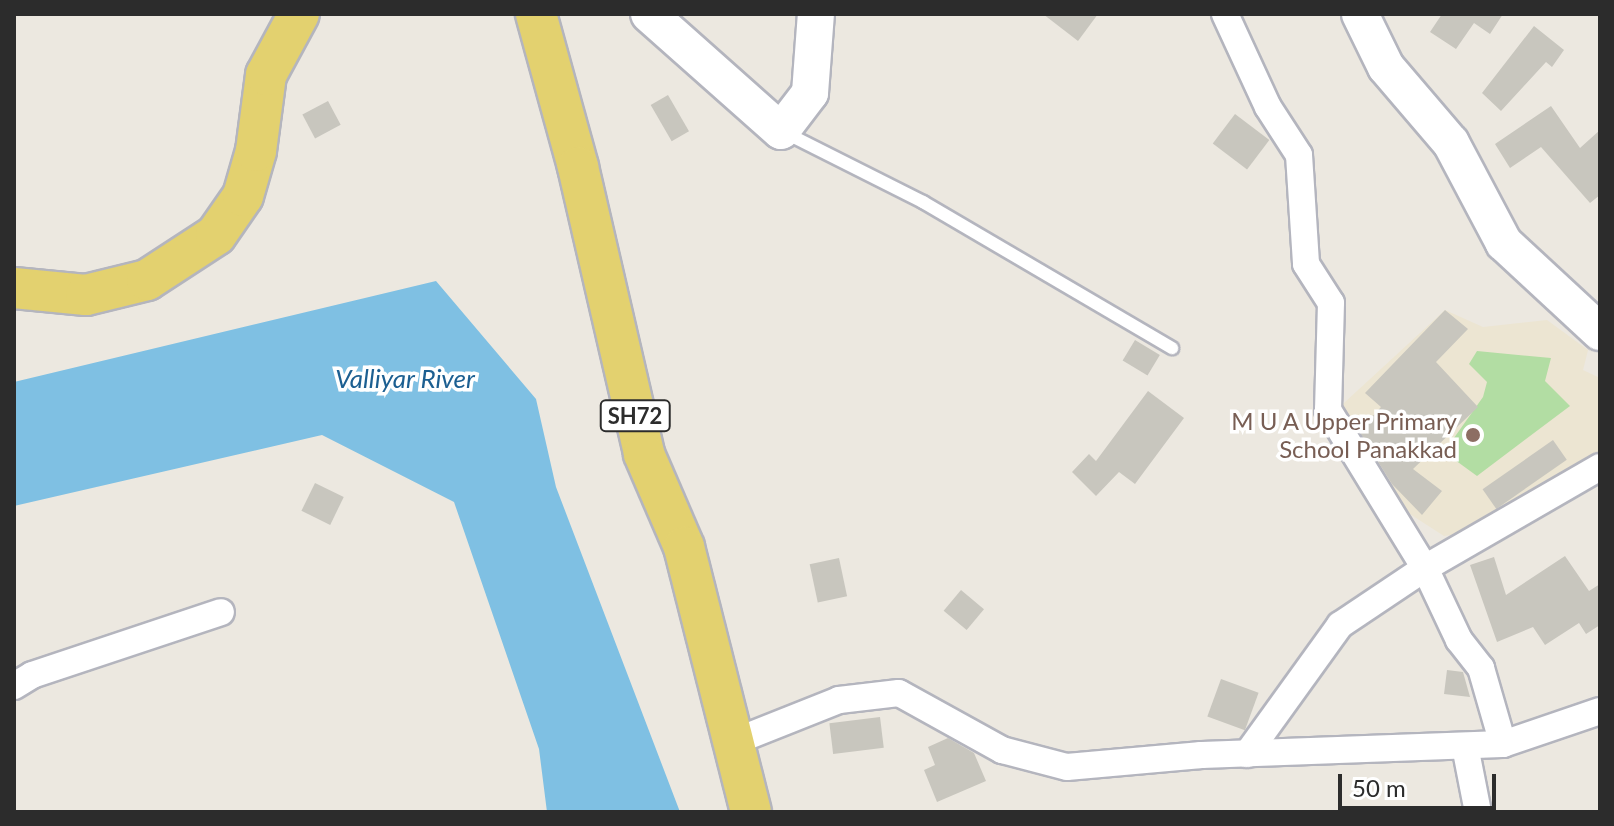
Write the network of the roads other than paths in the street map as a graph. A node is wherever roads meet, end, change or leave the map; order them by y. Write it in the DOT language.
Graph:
graph roads {
  1 [pos="536,14"];
  2 [pos="649,14"];
  3 [pos="816,14"];
  4 [pos="1225,14"];
  5 [pos="1360,14"];
  6 [pos="295,15"];
  7 [pos="781,131"];
  8 [pos="14,288"];
  9 [pos="1600,332"];
  10 [pos="1172,348"];
  11 [pos="1600,467"];
  12 [pos="1425,568"];
  13 [pos="221,612"];
  14 [pos="14,686"];
  15 [pos="1600,711"];
  16 [pos="736,741"];
  17 [pos="1503,744"];
  18 [pos="1465,746"];
  19 [pos="1247,754"];
  20 [pos="751,812"];
  21 [pos="1478,812"];
  1 -- 16 [label="main road, SH72"];
  2 -- 7 [label="street"];
  3 -- 7 [label="street"];
  4 -- 12 [label="street"];
  5 -- 9 [label="street"];
  6 -- 8 [label="main road"];
  7 -- 10 [label="lane"];
  11 -- 12 [label="street"];
  12 -- 17 [label="street"];
  12 -- 19 [label="street"];
  13 -- 14 [label="street"];
  15 -- 17 [label="street"];
  16 -- 19 [label="street"];
  16 -- 20 [label="main road, SH72"];
  17 -- 18 [label="street"];
  18 -- 19 [label="street"];
  18 -- 21 [label="street"];
}
